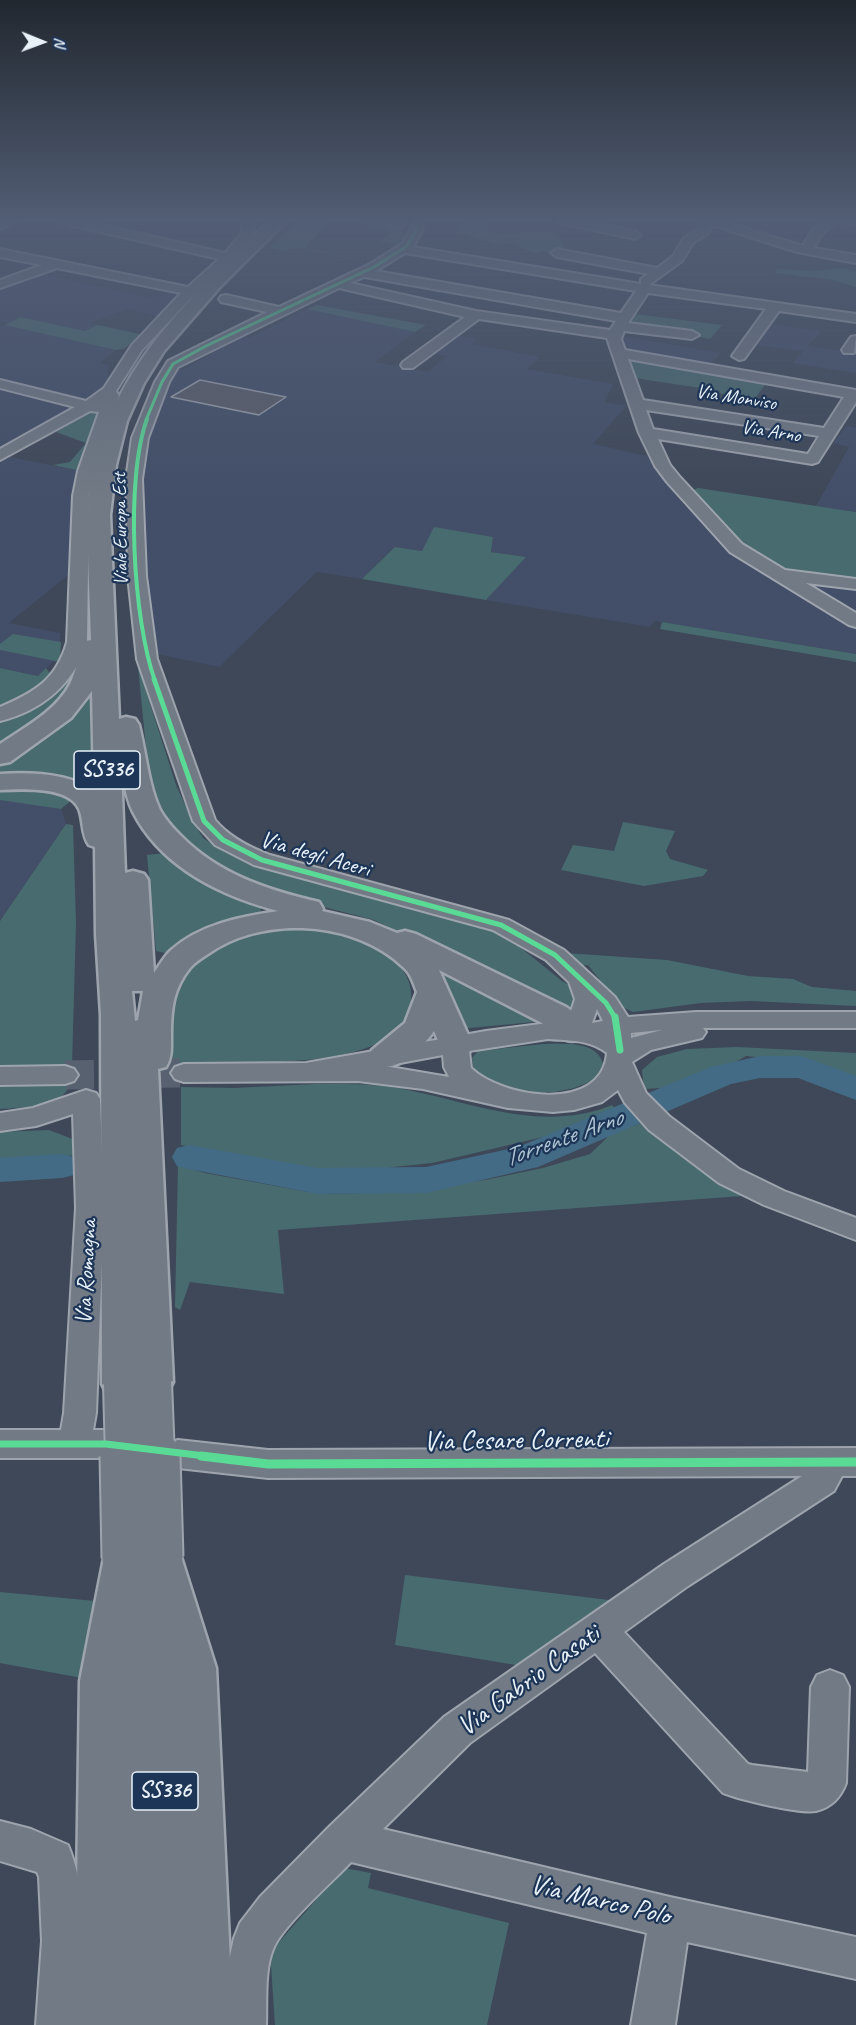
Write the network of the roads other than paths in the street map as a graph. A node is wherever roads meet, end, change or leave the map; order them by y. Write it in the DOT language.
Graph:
graph roads {
  1 [pos="169,314"];
  2 [pos="185,314"];
  3 [pos="196,314"];
  4 [pos="275,314"];
  5 [pos="461,314"];
  6 [pos="546,314"];
  7 [pos="630,314"];
  8 [pos="770,314"];
  9 [pos="823,314"];
  10 [pos="472,318"];
  11 [pos="856,318"];
  12 [pos="619,335"];
  13 [pos="692,335"];
  14 [pos="739,356"];
  15 [pos="408,365"];
  16 [pos="0,384"];
  17 [pos="855,394"];
  18 [pos="637,404"];
  19 [pos="97,409"];
  20 [pos="647,433"];
  21 [pos="828,433"];
  22 [pos="0,455"];
  23 [pos="781,574"];
  24 [pos="856,584"];
  25 [pos="103,606"];
  26 [pos="856,621"];
  27 [pos="147,659"];
  28 [pos="0,715"];
  29 [pos="126,725"];
  30 [pos="0,756"];
  31 [pos="0,782"];
  32 [pos="112,933"];
  33 [pos="433,993"];
  34 [pos="856,1020"];
  35 [pos="580,1021"];
  36 [pos="649,1022"];
  37 [pos="856,1035"];
  38 [pos="456,1046"];
  39 [pos="619,1049"];
  40 [pos="384,1058"];
  41 [pos="311,1071"];
  42 [pos="184,1072"];
  43 [pos="65,1075"];
  44 [pos="0,1076"];
  45 [pos="493,1095"];
  46 [pos="583,1098"];
  47 [pos="637,1099"];
  48 [pos="0,1122"];
  49 [pos="147,1189"];
  50 [pos="856,1229"];
  51 [pos="138,1383"];
  52 [pos="0,1444"];
  53 [pos="178,1454"];
  54 [pos="844,1462"];
  55 [pos="142,1557"];
  56 [pos="599,1630"];
  57 [pos="830,1687"];
  58 [pos="344,1840"];
  59 [pos="0,1841"];
  60 [pos="670,1918"];
  61 [pos="856,1958"];
  62 [pos="58,2025"];
  63 [pos="103,2025"];
  64 [pos="134,2025"];
  65 [pos="172,2025"];
  66 [pos="205,2025"];
  67 [pos="244,2025"];
  68 [pos="653,2025"];
  1 -- 19 [label="street, Viale Europa Est"];
  2 -- 25 [label="highway, SS336"];
  3 -- 29 [label="highway, SS336"];
  4 -- 27 [label="street, Viale Europa Est"];
  5 -- 10 [label="street"];
  6 -- 12 [label="street"];
  7 -- 12 [label="street"];
  8 -- 14 [label="street"];
  9 -- 11 [label="street"];
  10 -- 12 [label="street"];
  10 -- 15 [label="street"];
  12 -- 13 [label="street"];
  12 -- 17 [label="street"];
  12 -- 18 [label="street"];
  16 -- 19 [label="street"];
  17 -- 21 [label="street, Via Arno"];
  18 -- 20 [label="street"];
  18 -- 21 [label="street, Via Monviso"];
  19 -- 22 [label="street"];
  19 -- 28 [label="street, Viale Europa Est"];
  20 -- 21 [label="street, Via Arno"];
  20 -- 23 [label="street"];
  23 -- 24 [label="street"];
  23 -- 26 [label="street"];
  25 -- 30 [label="highway"];
  25 -- 32 [label="highway, SS336"];
  27 -- 35 [label="street, Via degli Aceri"];
  29 -- 35 [label="highway"];
  29 -- 49 [label="highway, SS336"];
  31 -- 32 [label="highway"];
  32 -- 51 [label="highway, SS336"];
  33 -- 38 [label="highway"];
  33 -- 40 [label="highway"];
  33 -- 49 [label="highway"];
  34 -- 36 [label="street"];
  35 -- 36 [label="street"];
  35 -- 38 [label="street"];
  35 -- 39 [label="street"];
  36 -- 39 [label="street"];
  37 -- 39 [label="street"];
  38 -- 40 [label="street"];
  38 -- 45 [label="street"];
  39 -- 46 [label="street"];
  39 -- 47 [label="street"];
  40 -- 41 [label="street"];
  41 -- 42 [label="street"];
  41 -- 45 [label="street"];
  43 -- 44 [label="street"];
  45 -- 46 [label="street"];
  46 -- 47 [label="street"];
  47 -- 50 [label="street"];
  48 -- 52 [label="street, Via Romagna"];
  49 -- 51 [label="highway, SS336"];
  51 -- 55 [label="highway, SS336, bridge"];
  53 -- 54 [label="street, Via Cesare Correnti"];
  54 -- 56 [label="street, Via Gabrio Casati"];
  55 -- 63 [label="highway"];
  55 -- 64 [label="highway, SS336"];
  55 -- 65 [label="highway, SS336"];
  55 -- 66 [label="highway"];
  56 -- 57 [label="street"];
  56 -- 58 [label="street, Via Gabrio Casati"];
  58 -- 60 [label="street, Via Marco Polo"];
  58 -- 67 [label="street, Via Gabrio Casati"];
  59 -- 62 [label="street"];
  60 -- 61 [label="street, Via Marco Polo"];
  60 -- 68 [label="street"];
}
